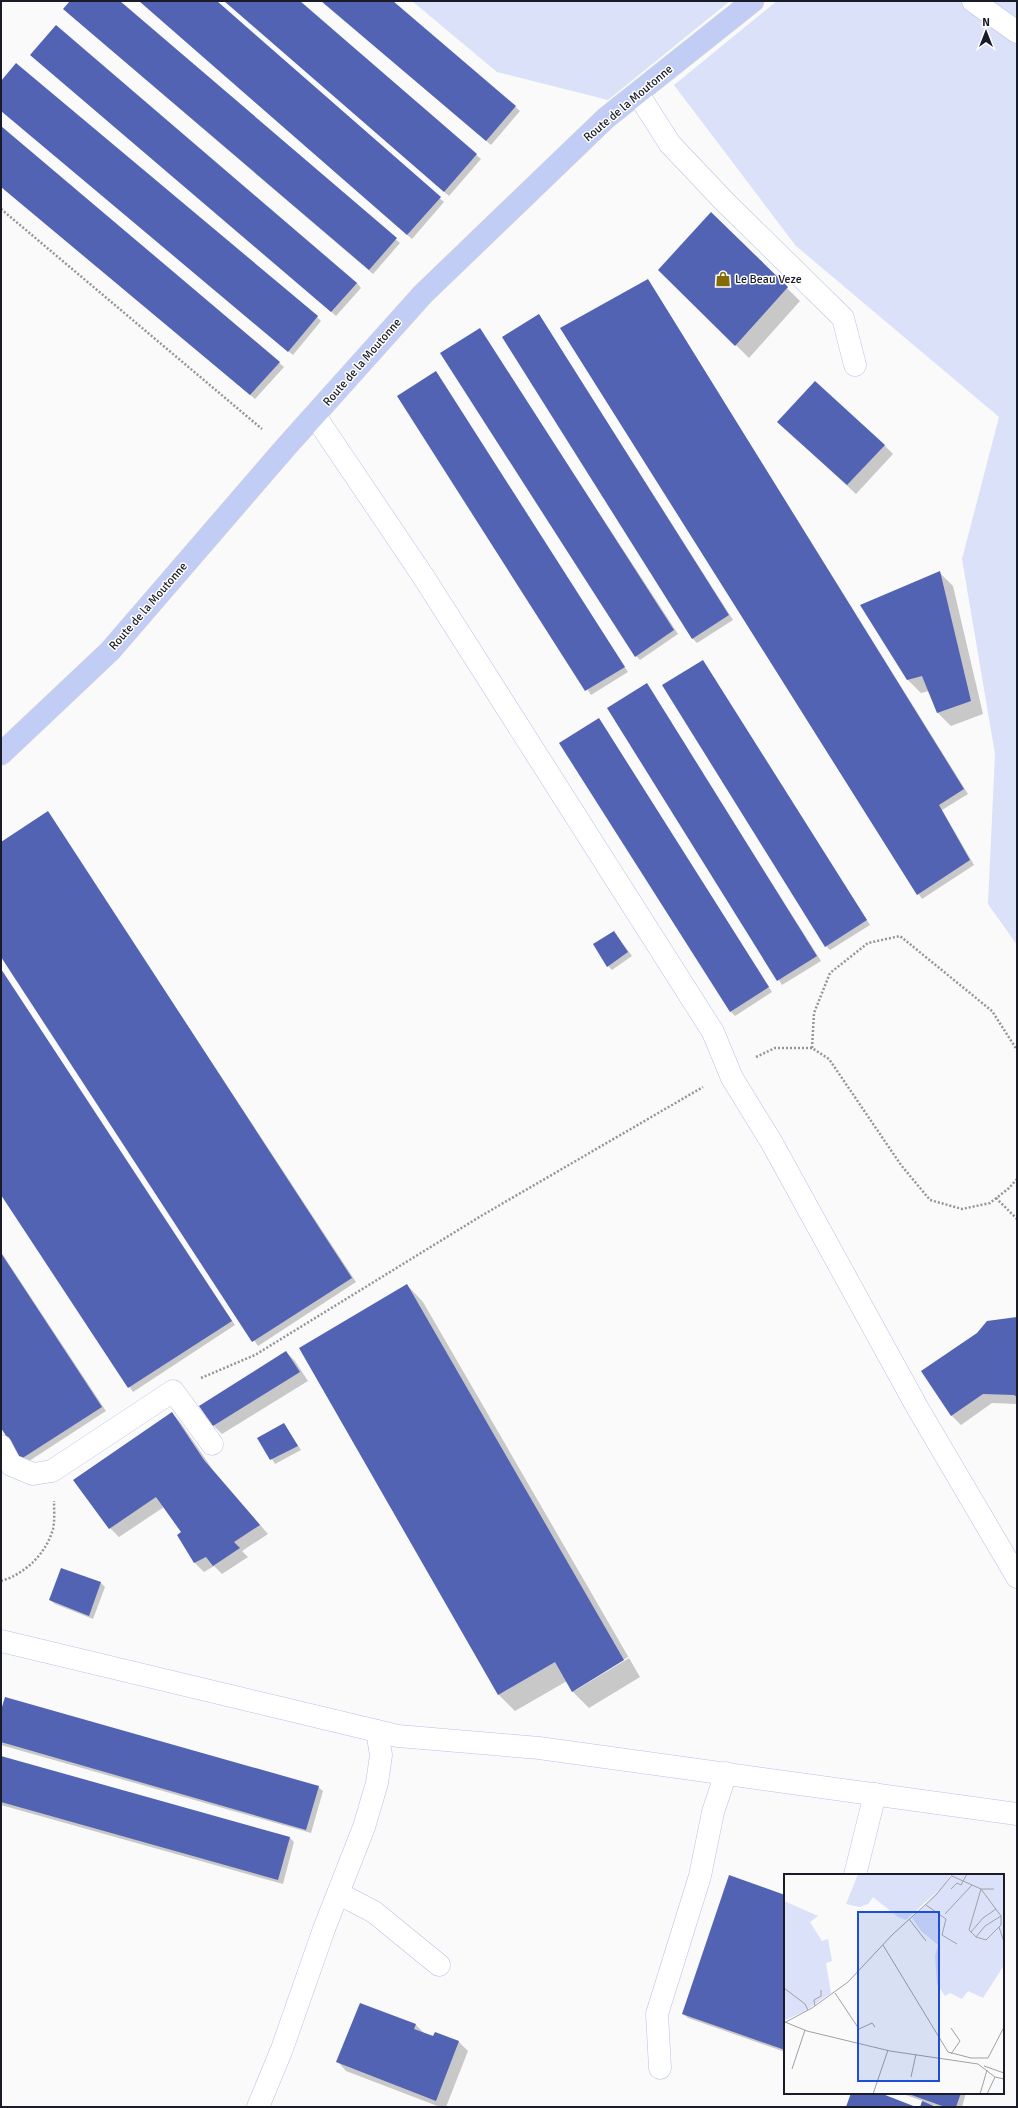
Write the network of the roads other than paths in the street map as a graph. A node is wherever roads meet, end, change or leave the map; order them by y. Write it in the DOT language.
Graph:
graph roads {
  1 [pos="753,1"];
  2 [pos="972,1"];
  3 [pos="1017,32"];
  4 [pos="638,94"];
  5 [pos="855,365"];
  6 [pos="315,416"];
  7 [pos="1,754"];
  8 [pos="212,1444"];
  9 [pos="1,1446"];
  10 [pos="1017,1577"];
  11 [pos="1,1641"];
  12 [pos="377,1731"];
  13 [pos="726,1774"];
  14 [pos="875,1794"];
  15 [pos="1017,1814"];
  16 [pos="855,1874"];
  17 [pos="338,1893"];
  18 [pos="439,1965"];
  19 [pos="660,2068"];
  20 [pos="258,2107"];
  1 -- 4 [label="main road, Route de la Moutonne"];
  2 -- 3 [label="lane"];
  4 -- 5 [label="lane"];
  4 -- 6 [label="main road, Route de la Moutonne"];
  6 -- 7 [label="main road, Route de la Moutonne"];
  6 -- 10 [label="lane"];
  8 -- 9 [label="lane"];
  11 -- 12 [label="lane"];
  12 -- 13 [label="lane"];
  12 -- 17 [label="lane"];
  13 -- 14 [label="lane"];
  13 -- 19 [label="lane"];
  14 -- 15 [label="lane"];
  14 -- 16 [label="lane"];
  17 -- 18 [label="lane"];
  17 -- 20 [label="lane"];
}
